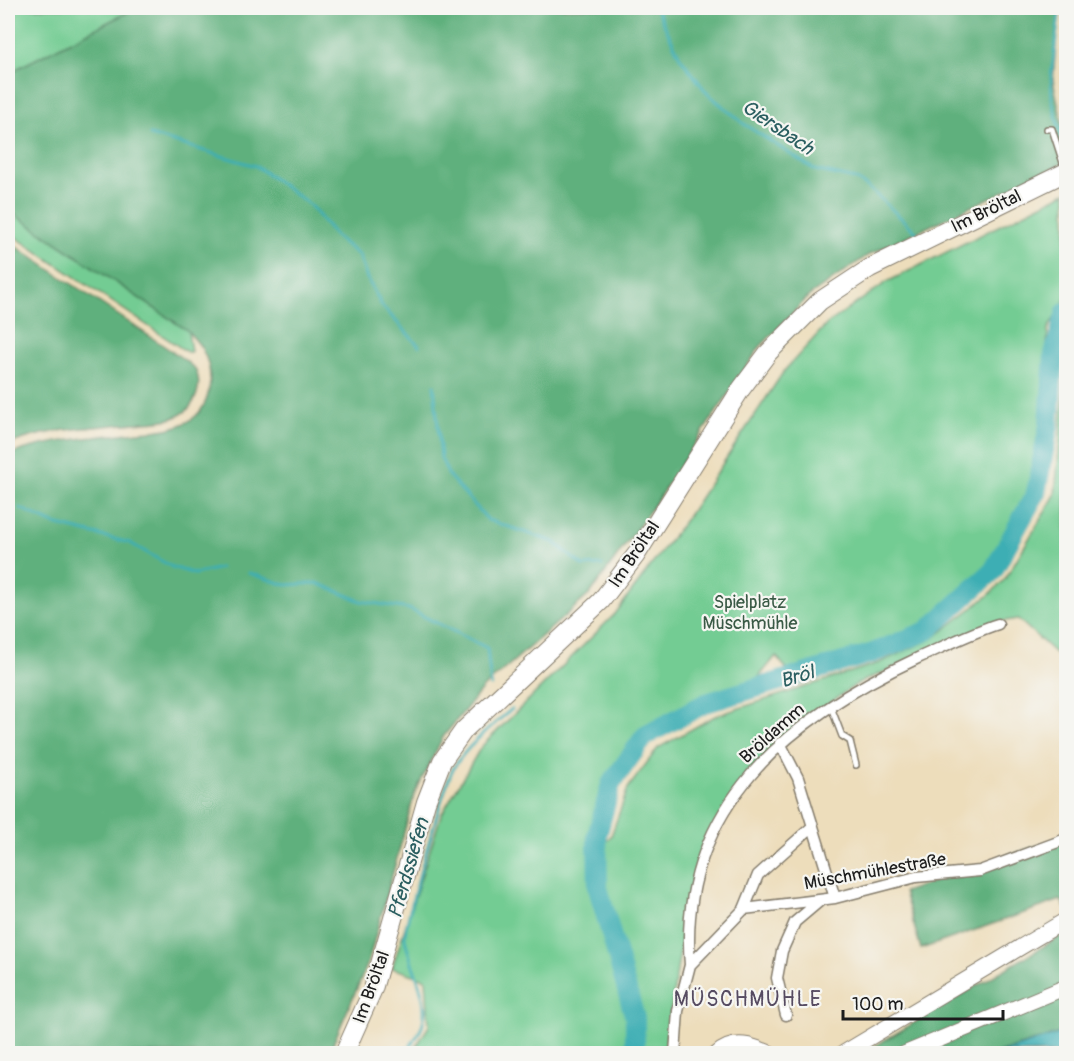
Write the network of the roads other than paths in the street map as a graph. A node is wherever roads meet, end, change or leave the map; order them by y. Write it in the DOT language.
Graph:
graph roads {
  1 [pos="1047,129"];
  2 [pos="1066,172"];
  3 [pos="998,624"];
  4 [pos="830,705"];
  5 [pos="780,743"];
  6 [pos="856,765"];
  7 [pos="813,826"];
  8 [pos="1066,839"];
  9 [pos="836,898"];
  10 [pos="822,900"];
  11 [pos="744,909"];
  12 [pos="1066,920"];
  13 [pos="690,965"];
  14 [pos="1066,987"];
  15 [pos="786,1015"];
  16 [pos="344,1053"];
  17 [pos="675,1053"];
  18 [pos="717,1053"];
  19 [pos="772,1053"];
  20 [pos="842,1053"];
  21 [pos="904,1053"];
  1 -- 2 [label="lane"];
  2 -- 16 [label="main road, Im Bröltal"];
  3 -- 4 [label="street, Bröldamm"];
  4 -- 5 [label="street, Bröldamm"];
  4 -- 6 [label="lane"];
  5 -- 7 [label="street"];
  5 -- 13 [label="street, Bröldamm"];
  7 -- 9 [label="street"];
  7 -- 11 [label="street"];
  8 -- 9 [label="street, Müschmühlestraße"];
  9 -- 10 [label="street, Müschmühlestraße"];
  10 -- 11 [label="street, Müschmühlestraße"];
  10 -- 15 [label="street"];
  11 -- 13 [label="street"];
  12 -- 20 [label="street"];
  13 -- 17 [label="street"];
  14 -- 21 [label="street"];
  18 -- 19 [label="street"];
}
